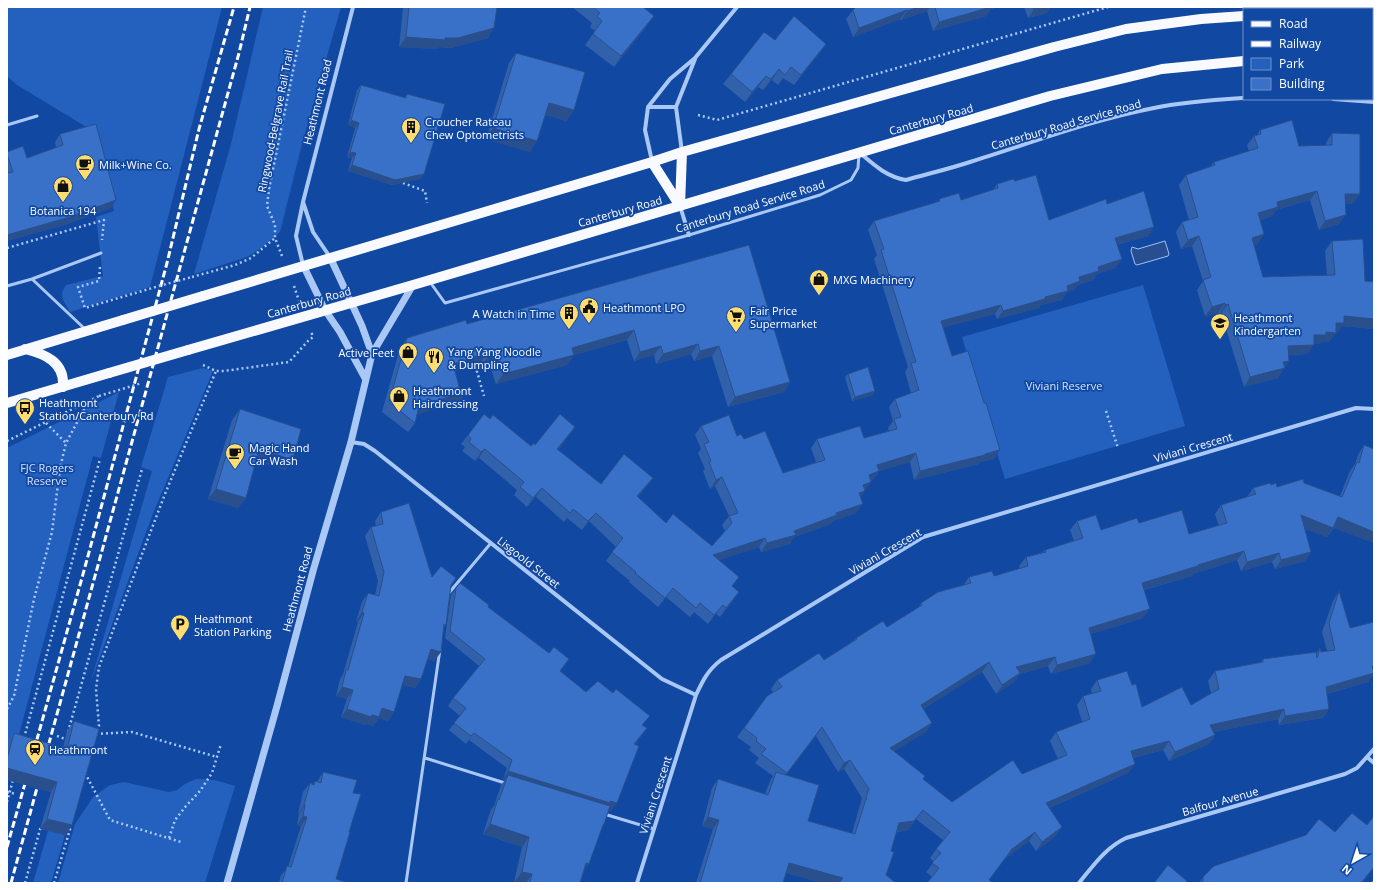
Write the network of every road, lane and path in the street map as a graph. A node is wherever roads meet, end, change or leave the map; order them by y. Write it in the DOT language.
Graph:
graph roads {
  1 [pos="306,7"];
  2 [pos="353,7"];
  3 [pos="737,7"];
  4 [pos="1108,7"];
  5 [pos="1243,16"];
  6 [pos="695,58"];
  7 [pos="1243,61"];
  8 [pos="1243,98"];
  9 [pos="1347,100"];
  10 [pos="1374,102"];
  11 [pos="648,107"];
  12 [pos="676,107"];
  13 [pos="698,115"];
  14 [pos="37,116"];
  15 [pos="7,126"];
  16 [pos="682,152"];
  17 [pos="859,152"];
  18 [pos="652,162"];
  19 [pos="403,183"];
  20 [pos="303,202"];
  21 [pos="427,203"];
  22 [pos="680,206"];
  23 [pos="689,235"];
  24 [pos="7,248"];
  25 [pos="101,253"];
  26 [pos="330,257"];
  27 [pos="303,265"];
  28 [pos="32,279"];
  29 [pos="428,280"];
  30 [pos="413,285"];
  31 [pos="7,286"];
  32 [pos="350,303"];
  33 [pos="325,310"];
  34 [pos="86,330"];
  35 [pos="25,350"];
  36 [pos="372,354"];
  37 [pos="472,354"];
  38 [pos="7,355"];
  39 [pos="216,371"];
  40 [pos="365,378"];
  41 [pos="143,382"];
  42 [pos="62,387"];
  43 [pos="484,396"];
  44 [pos="88,402"];
  45 [pos="7,403"];
  46 [pos="1374,409"];
  47 [pos="1106,411"];
  48 [pos="46,423"];
  49 [pos="7,441"];
  50 [pos="352,442"];
  51 [pos="66,444"];
  52 [pos="1118,448"];
  53 [pos="100,459"];
  54 [pos="142,469"];
  55 [pos="491,543"];
  56 [pos="447,602"];
  57 [pos="441,641"];
  58 [pos="696,695"];
  59 [pos="7,709"];
  60 [pos="92,733"];
  61 [pos="97,734"];
  62 [pos="57,736"];
  63 [pos="24,739"];
  64 [pos="66,739"];
  65 [pos="95,740"];
  66 [pos="72,741"];
  67 [pos="221,744"];
  68 [pos="64,746"];
  69 [pos="1374,749"];
  70 [pos="217,757"];
  71 [pos="425,758"];
  72 [pos="1367,758"];
  73 [pos="1374,763"];
  74 [pos="88,767"];
  75 [pos="81,772"];
  76 [pos="86,774"];
  77 [pos="14,777"];
  78 [pos="84,781"];
  79 [pos="509,784"];
  80 [pos="8,792"];
  81 [pos="16,794"];
  82 [pos="7,802"];
  83 [pos="600,812"];
  84 [pos="42,824"];
  85 [pos="71,825"];
  86 [pos="654,829"];
  87 [pos="169,839"];
  88 [pos="181,842"];
  89 [pos="25,883"];
  90 [pos="54,883"];
  91 [pos="227,883"];
  92 [pos="406,883"];
  93 [pos="637,883"];
  94 [pos="1079,883"];
  1 -- 25 [label="path, Ringwood-Belgrave Rail Trail, bridge"];
  2 -- 20 [label="street, Heathmont Road"];
  3 -- 6 [label="street"];
  4 -- 13 [label="path"];
  5 -- 16 [label="main road"];
  6 -- 11 [label="street"];
  6 -- 12 [label="street"];
  7 -- 17 [label="main road, Canterbury Road"];
  8 -- 17 [label="street, Canterbury Road Service Road"];
  9 -- 10 [label="street"];
  11 -- 12 [label="street"];
  11 -- 18 [label="street"];
  12 -- 16 [label="street"];
  14 -- 15 [label="lane"];
  16 -- 18 [label="main road"];
  16 -- 22 [label="main road"];
  17 -- 22 [label="main road, Canterbury Road"];
  17 -- 23 [label="lane, Canterbury Road Service Road"];
  18 -- 22 [label="main road"];
  18 -- 26 [label="main road"];
  19 -- 21 [label="path"];
  20 -- 26 [label="street"];
  20 -- 27 [label="street, Heathmont Road"];
  22 -- 23 [label="street"];
  22 -- 29 [label="main road, Canterbury Road"];
  23 -- 29 [label="lane, Canterbury Road Service Road"];
  24 -- 25 [label="path"];
  25 -- 28 [label="lane"];
  26 -- 27 [label="main road"];
  26 -- 32 [label="street"];
  27 -- 33 [label="street"];
  27 -- 34 [label="main road, bridge"];
  28 -- 31 [label="lane"];
  28 -- 34 [label="lane"];
  29 -- 30 [label="main road, Canterbury Road"];
  30 -- 32 [label="main road, Canterbury Road"];
  30 -- 36 [label="street, Heathmont Road"];
  32 -- 33 [label="main road, Canterbury Road"];
  32 -- 36 [label="street"];
  33 -- 40 [label="street"];
  33 -- 42 [label="main road, Canterbury Road, bridge"];
  34 -- 35 [label="main road"];
  35 -- 38 [label="main road"];
  35 -- 42 [label="main road"];
  36 -- 40 [label="street, Heathmont Road"];
  37 -- 43 [label="path"];
  39 -- 61 [label="path"];
  40 -- 50 [label="street, Heathmont Road"];
  41 -- 44 [label="path, bridge"];
  42 -- 45 [label="main road, Canterbury Road"];
  44 -- 48 [label="path"];
  44 -- 51 [label="path"];
  46 -- 58 [label="street, Viviani Crescent"];
  47 -- 52 [label="path"];
  48 -- 49 [label="path"];
  48 -- 51 [label="path"];
  50 -- 55 [label="street, Lisgoold Street"];
  50 -- 91 [label="street, Heathmont Road"];
  51 -- 59 [label="path"];
  53 -- 63 [label="path"];
  54 -- 64 [label="path"];
  55 -- 56 [label="lane"];
  55 -- 58 [label="street, Lisgoold Street"];
  57 -- 71 [label="lane"];
  58 -- 86 [label="street, Viviani Crescent"];
  60 -- 61 [label="path"];
  61 -- 65 [label="path"];
  61 -- 70 [label="path"];
  62 -- 64 [label="path"];
  64 -- 66 [label="path"];
  64 -- 68 [label="path"];
  67 -- 70 [label="path"];
  69 -- 72 [label="street, Balfour Avenue"];
  70 -- 87 [label="path"];
  71 -- 79 [label="lane"];
  71 -- 92 [label="lane"];
  72 -- 73 [label="street"];
  72 -- 94 [label="street, Balfour Avenue"];
  74 -- 76 [label="path"];
  75 -- 76 [label="path"];
  76 -- 78 [label="path"];
  76 -- 87 [label="path"];
  77 -- 80 [label="path"];
  80 -- 81 [label="path"];
  80 -- 82 [label="path"];
  83 -- 86 [label="lane"];
  84 -- 89 [label="path"];
  85 -- 90 [label="path"];
  86 -- 93 [label="street, Viviani Crescent"];
  87 -- 88 [label="path"];
}
